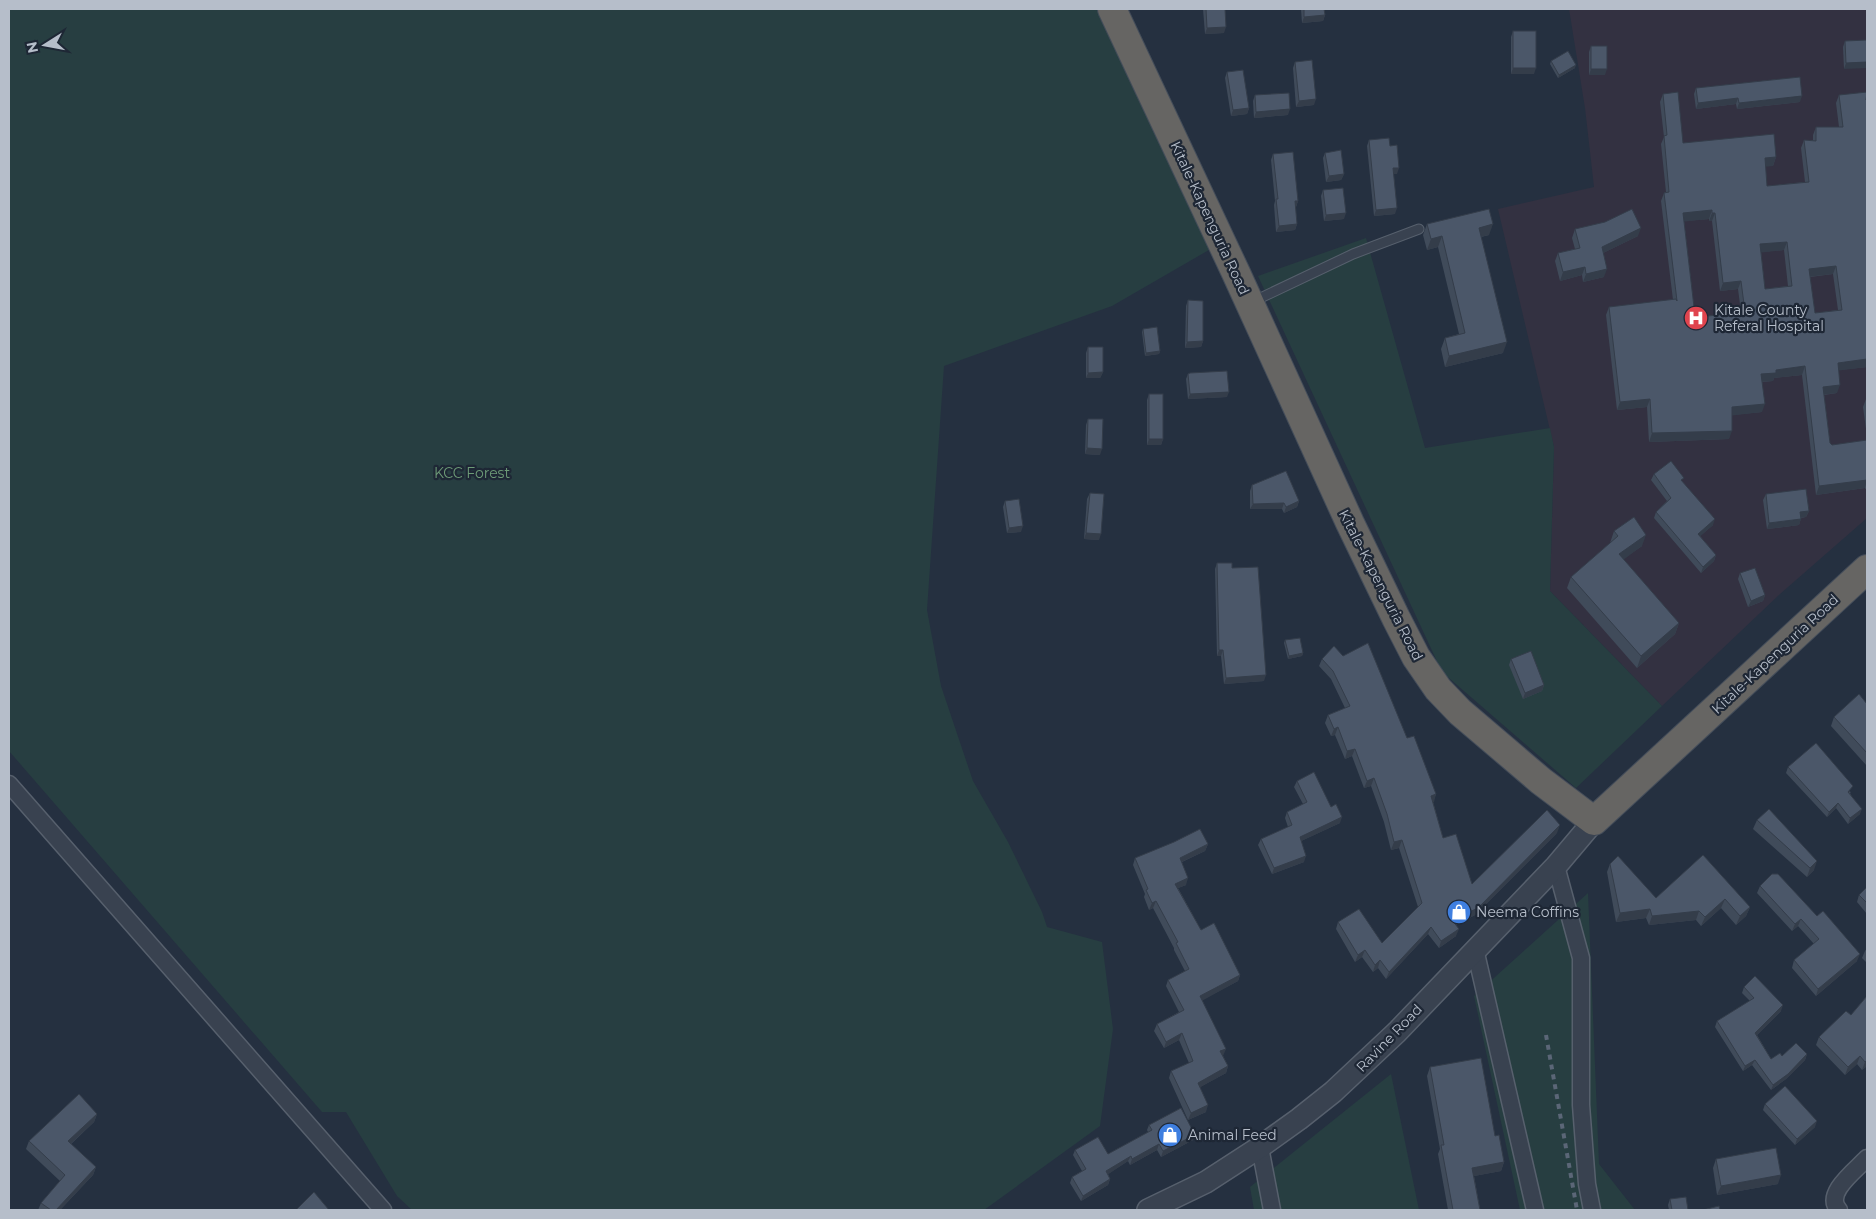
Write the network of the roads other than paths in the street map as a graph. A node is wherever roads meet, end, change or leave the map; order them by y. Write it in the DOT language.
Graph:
graph roads {
  1 [pos="1112,9"];
  2 [pos="1419,229"];
  3 [pos="1249,303"];
  4 [pos="1867,569"];
  5 [pos="9,784"];
  6 [pos="1594,821"];
  7 [pos="1556,866"];
  8 [pos="1475,949"];
  9 [pos="1260,1147"];
  10 [pos="1867,1158"];
  11 [pos="383,1210"];
  12 [pos="1148,1210"];
  13 [pos="1272,1210"];
  14 [pos="1535,1210"];
  15 [pos="1592,1210"];
  16 [pos="1839,1210"];
  1 -- 3 [label="highway, Kitale-Kapenguria Road"];
  2 -- 3 [label="lane"];
  3 -- 6 [label="highway, Kitale-Kapenguria Road"];
  4 -- 6 [label="highway, Kitale-Kapenguria Road"];
  5 -- 11 [label="street"];
  6 -- 7 [label="street, Ravine Road"];
  7 -- 8 [label="street, Ravine Road"];
  7 -- 15 [label="street"];
  8 -- 9 [label="street, Ravine Road"];
  8 -- 14 [label="street"];
  9 -- 12 [label="street, Ravine Road"];
  9 -- 13 [label="street"];
  10 -- 16 [label="street"];
}
